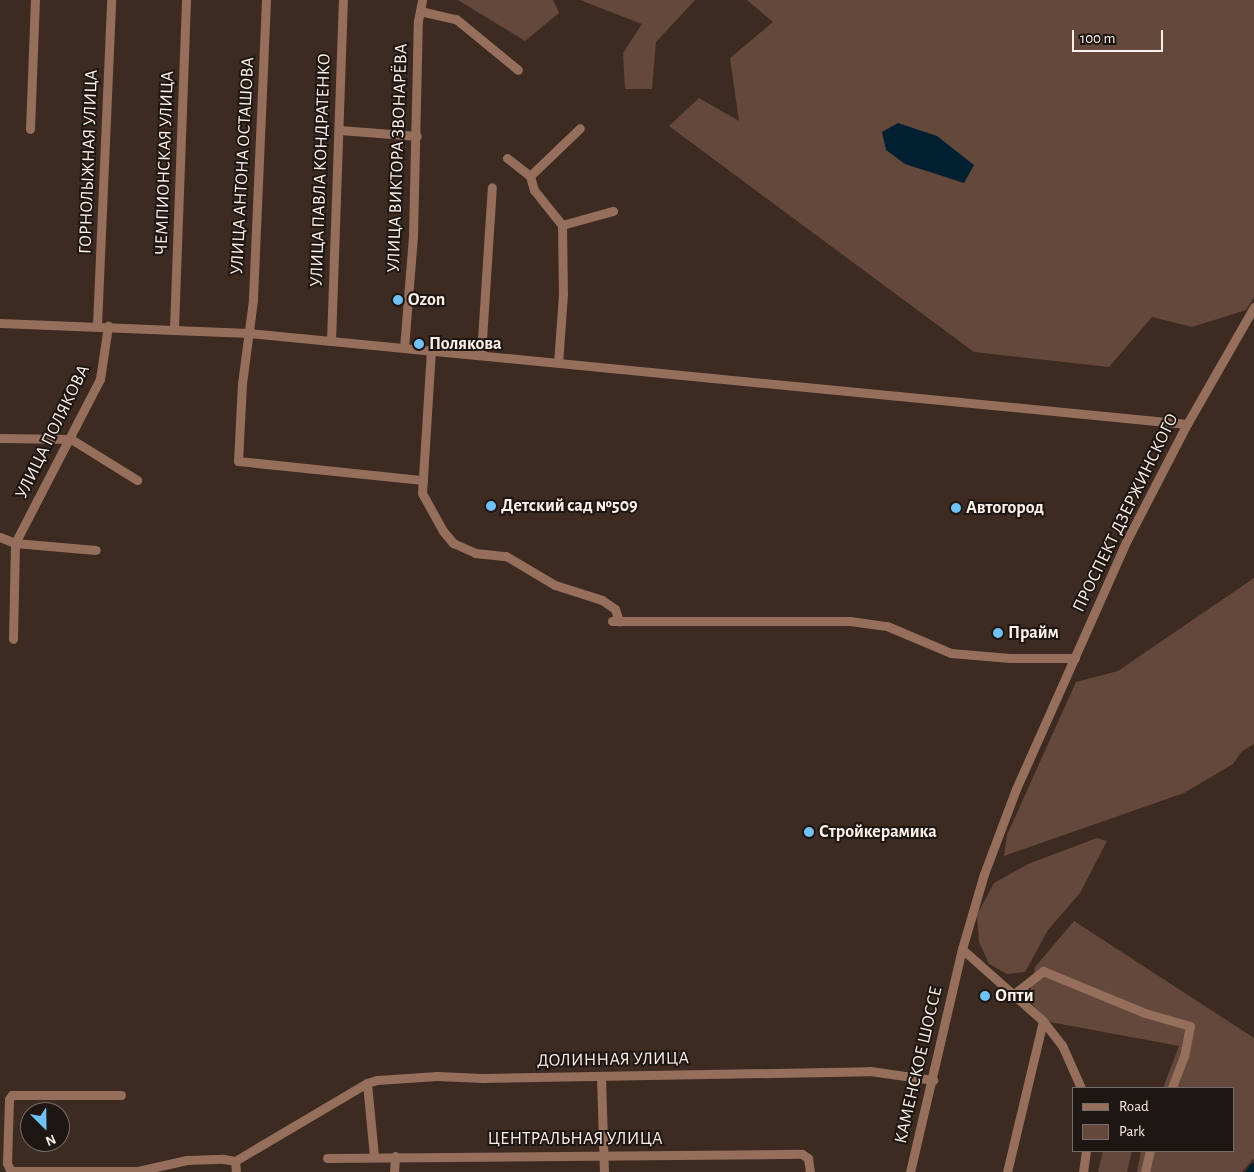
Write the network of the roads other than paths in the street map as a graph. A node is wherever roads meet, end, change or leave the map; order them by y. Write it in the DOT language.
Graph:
graph roads {
  1 [pos="35,0"];
  2 [pos="111,0"];
  3 [pos="186,0"];
  4 [pos="266,0"];
  5 [pos="343,0"];
  6 [pos="422,0"];
  7 [pos="420,11"];
  8 [pos="518,70"];
  9 [pos="580,128"];
  10 [pos="30,129"];
  11 [pos="340,130"];
  12 [pos="417,136"];
  13 [pos="506,158"];
  14 [pos="530,176"];
  15 [pos="492,187"];
  16 [pos="613,211"];
  17 [pos="562,225"];
  18 [pos="1254,308"];
  19 [pos="0,323"];
  20 [pos="97,325"];
  21 [pos="108,326"];
  22 [pos="174,328"];
  23 [pos="249,333"];
  24 [pos="331,341"];
  25 [pos="404,348"];
  26 [pos="432,350"];
  27 [pos="481,355"];
  28 [pos="558,363"];
  29 [pos="1187,424"];
  30 [pos="0,438"];
  31 [pos="71,439"];
  32 [pos="137,480"];
  33 [pos="423,480"];
  34 [pos="0,536"];
  35 [pos="15,543"];
  36 [pos="96,550"];
  37 [pos="13,639"];
  38 [pos="1074,658"];
  39 [pos="962,949"];
  40 [pos="960,965"];
  41 [pos="1015,993"];
  42 [pos="1043,1021"];
  43 [pos="602,1076"];
  44 [pos="933,1080"];
  45 [pos="367,1083"];
  46 [pos="1081,1087"];
  47 [pos="1172,1087"];
  48 [pos="121,1096"];
  49 [pos="1086,1152"];
  50 [pos="1150,1152"];
  51 [pos="604,1155"];
  52 [pos="374,1156"];
  53 [pos="394,1156"];
  54 [pos="327,1158"];
  55 [pos="235,1162"];
  56 [pos="11,1171"];
  57 [pos="236,1172"];
  58 [pos="394,1172"];
  59 [pos="604,1172"];
  60 [pos="810,1172"];
  61 [pos="910,1172"];
  62 [pos="1006,1172"];
  63 [pos="1083,1172"];
  64 [pos="1145,1172"];
  1 -- 10 [label="street"];
  2 -- 20 [label="street, ГОРНОЛЫЖНАЯ УЛИЦА"];
  3 -- 22 [label="street, ЧЕМПИОНСКАЯ УЛИЦА"];
  4 -- 23 [label="street, УЛИЦА АНТОНА ОСТАШОВА"];
  5 -- 11 [label="street, УЛИЦА ПАВЛА КОНДРАТЕНКО"];
  6 -- 7 [label="street, УЛИЦА ВИКТОРА ЗВОНАРЁВА"];
  7 -- 8 [label="street"];
  7 -- 12 [label="street, УЛИЦА ВИКТОРА ЗВОНАРЁВА"];
  9 -- 14 [label="street"];
  11 -- 12 [label="street"];
  11 -- 24 [label="street, УЛИЦА ПАВЛА КОНДРАТЕНКО"];
  12 -- 25 [label="street, УЛИЦА ВИКТОРА ЗВОНАРЁВА"];
  13 -- 14 [label="street"];
  14 -- 17 [label="street"];
  15 -- 27 [label="street"];
  16 -- 17 [label="street"];
  17 -- 28 [label="street"];
  18 -- 29 [label="street, ПРОСПЕКТ ДЗЕРЖИНСКОГО"];
  19 -- 20 [label="street"];
  20 -- 21 [label="street"];
  21 -- 22 [label="street"];
  21 -- 31 [label="street, УЛИЦА ПОЛЯКОВА"];
  22 -- 23 [label="street"];
  23 -- 24 [label="street"];
  23 -- 33 [label="street, УЛИЦА АНТОНА ОСТАШОВА"];
  24 -- 25 [label="street"];
  25 -- 26 [label="street"];
  26 -- 27 [label="street"];
  26 -- 33 [label="street"];
  27 -- 28 [label="street"];
  28 -- 29 [label="street"];
  29 -- 38 [label="street, ПРОСПЕКТ ДЗЕРЖИНСКОГО"];
  30 -- 31 [label="street"];
  31 -- 32 [label="street"];
  31 -- 35 [label="street, УЛИЦА ПОЛЯКОВА"];
  33 -- 38 [label="street"];
  34 -- 35 [label="street"];
  35 -- 36 [label="street"];
  35 -- 37 [label="street, УЛИЦА ПОЛЯКОВА"];
  38 -- 39 [label="street, ПРОСПЕКТ ДЗЕРЖИНСКОГО"];
  39 -- 40 [label="street, ПРОСПЕКТ ДЗЕРЖИНСКОГО"];
  39 -- 41 [label="street"];
  40 -- 44 [label="street, КАМЕНСКОЕ ШОССЕ"];
  41 -- 42 [label="street"];
  41 -- 47 [label="street"];
  42 -- 46 [label="street"];
  42 -- 62 [label="street"];
  43 -- 44 [label="street, ДОЛИННАЯ УЛИЦА"];
  43 -- 45 [label="street, ДОЛИННАЯ УЛИЦА"];
  43 -- 51 [label="street"];
  44 -- 61 [label="street, КАМЕНСКОЕ ШОССЕ"];
  45 -- 52 [label="street"];
  45 -- 55 [label="street"];
  48 -- 56 [label="street"];
  49 -- 63 [label="street"];
  50 -- 64 [label="street"];
  51 -- 53 [label="street, ЦЕНТРАЛЬНАЯ УЛИЦА"];
  51 -- 59 [label="street"];
  51 -- 60 [label="street, ЦЕНТРАЛЬНАЯ УЛИЦА"];
  52 -- 53 [label="street, ЦЕНТРАЛЬНАЯ УЛИЦА"];
  52 -- 54 [label="street, ЦЕНТРАЛЬНАЯ УЛИЦА"];
  53 -- 58 [label="street"];
  55 -- 56 [label="street"];
  55 -- 57 [label="street"];
}
